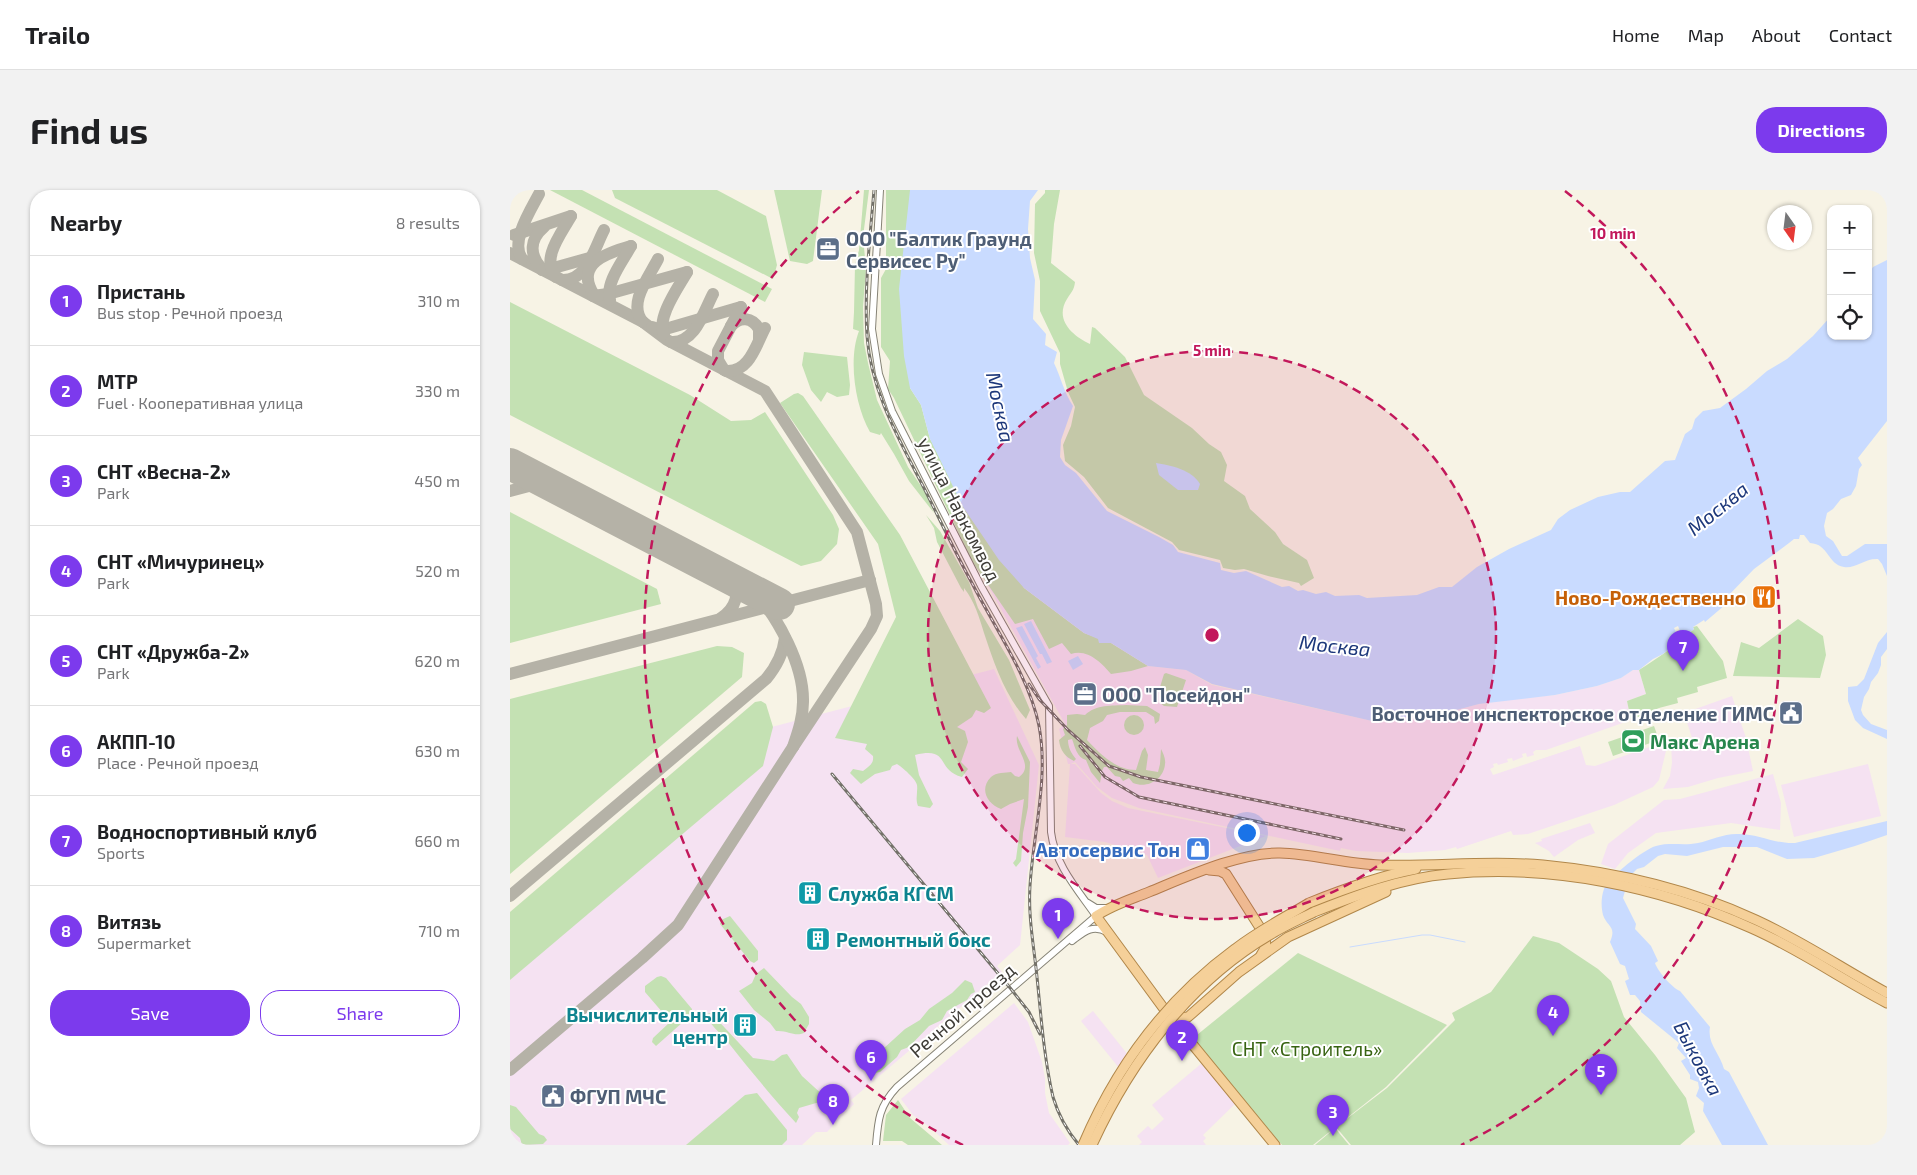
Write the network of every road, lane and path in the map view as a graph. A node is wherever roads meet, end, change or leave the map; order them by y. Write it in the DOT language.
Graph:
graph roads {
  1 [pos="880,190"];
  2 [pos="1446,864"];
  3 [pos="1540,869"];
  4 [pos="1206,870"];
  5 [pos="1457,874"];
  6 [pos="1670,893"];
  7 [pos="1085,900"];
  8 [pos="1110,908"];
  9 [pos="1096,916"];
  10 [pos="1108,933"];
  11 [pos="1048,957"];
  12 [pos="1258,959"];
  13 [pos="1887,993"];
  14 [pos="1887,1003"];
  15 [pos="1170,1017"];
  16 [pos="1188,1017"];
  17 [pos="1192,1042"];
  18 [pos="876,1145"];
  19 [pos="1083,1145"];
  20 [pos="1092,1145"];
  21 [pos="1275,1145"];
  1 -- 7 [label="street, улица Наркомвод"];
  2 -- 3 [label="main road"];
  2 -- 4 [label="main road"];
  2 -- 19 [label="main road, bridge"];
  3 -- 5 [label="main road"];
  3 -- 6 [label="main road"];
  4 -- 8 [label="main road"];
  4 -- 12 [label="main road"];
  5 -- 12 [label="main road"];
  5 -- 20 [label="main road, bridge"];
  6 -- 13 [label="main road"];
  6 -- 14 [label="main road"];
  7 -- 8 [label="street"];
  7 -- 9 [label="street, улица Наркомвод"];
  8 -- 9 [label="main road"];
  8 -- 10 [label="main road"];
  9 -- 10 [label="main road"];
  9 -- 11 [label="street"];
  10 -- 11 [label="street"];
  10 -- 15 [label="main road"];
  11 -- 18 [label="street, Речной проезд"];
  12 -- 16 [label="main road"];
  15 -- 16 [label="main road"];
  15 -- 17 [label="main road"];
  16 -- 17 [label="main road"];
  17 -- 21 [label="main road"];
}
